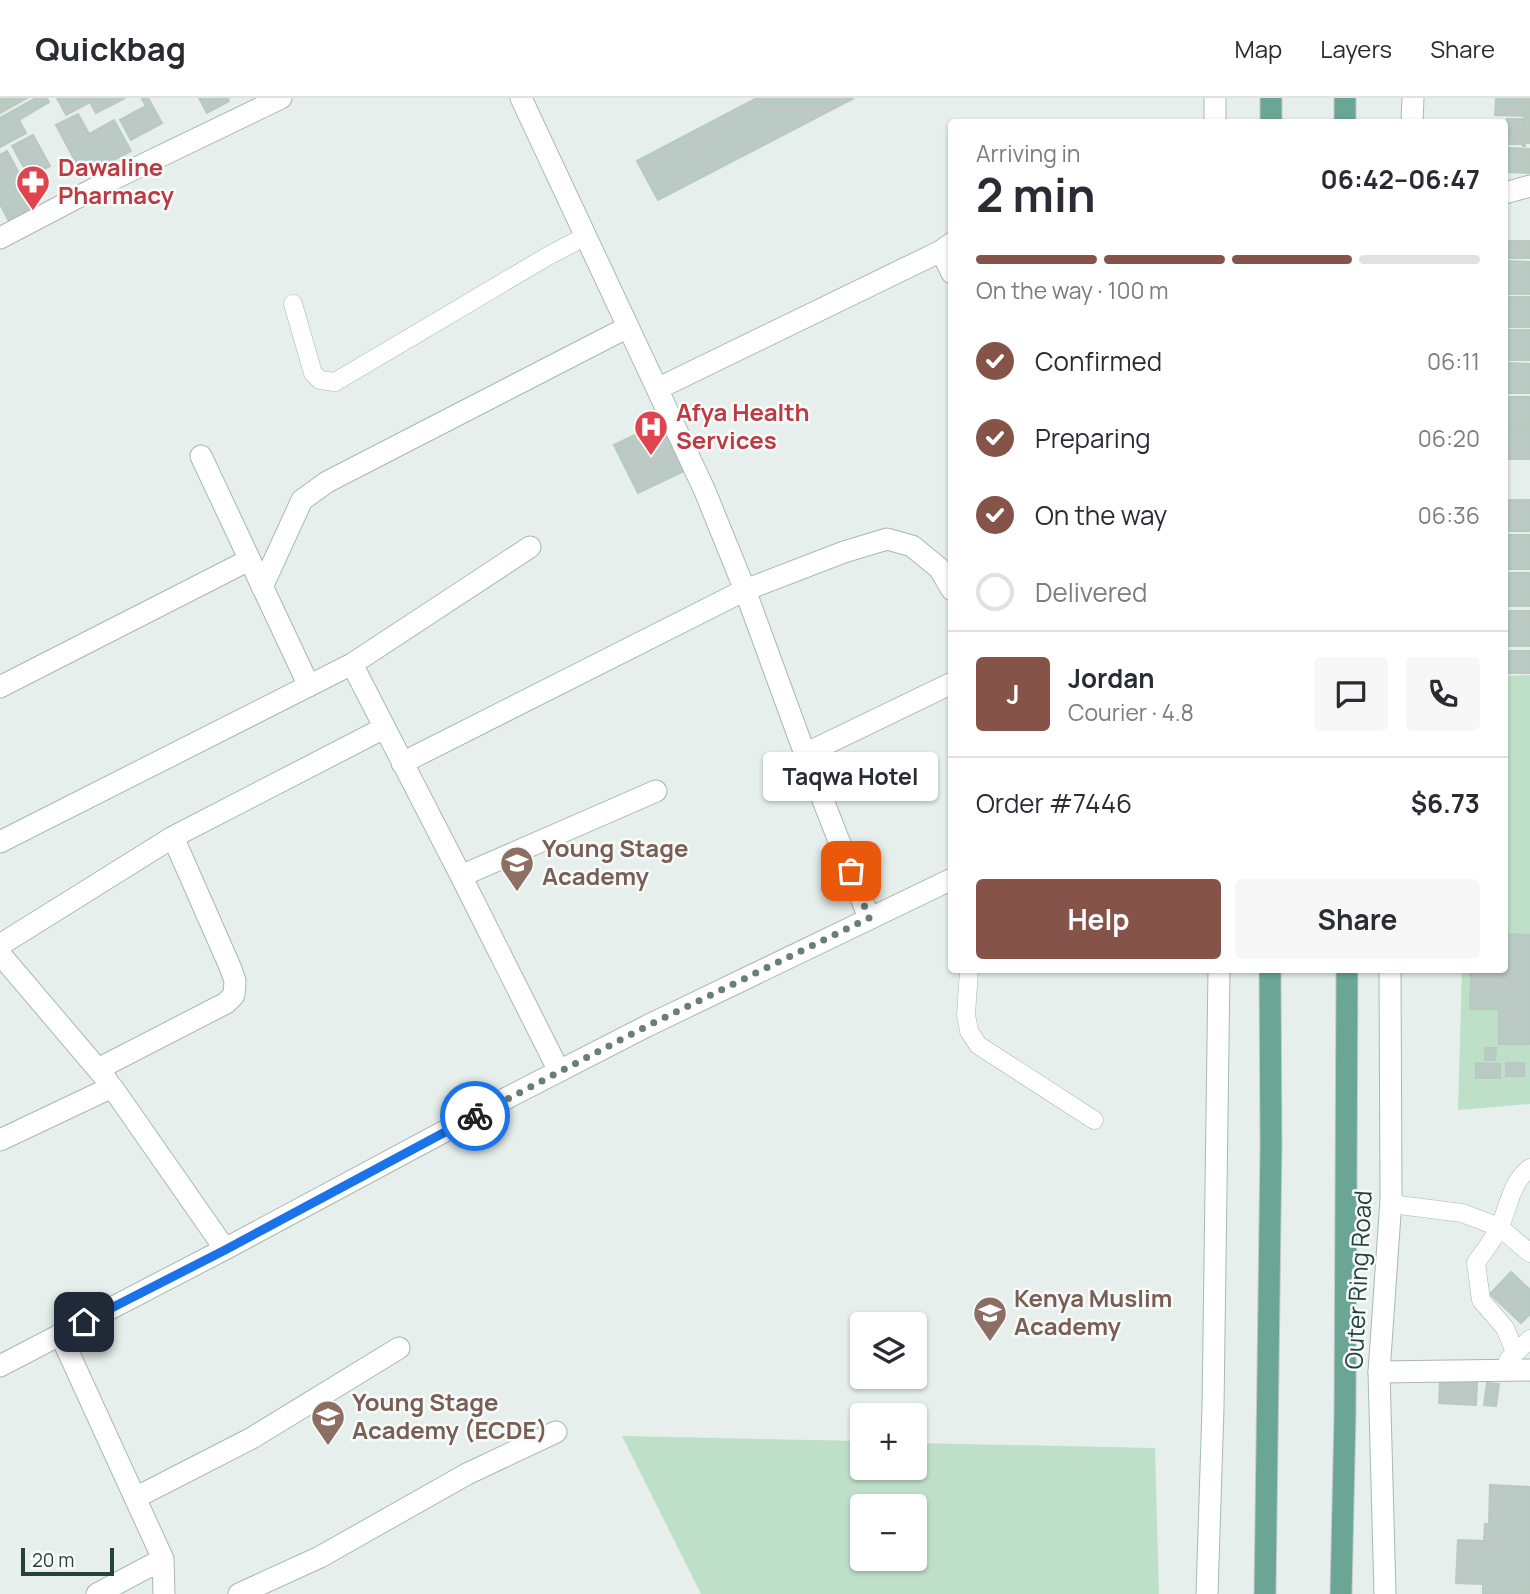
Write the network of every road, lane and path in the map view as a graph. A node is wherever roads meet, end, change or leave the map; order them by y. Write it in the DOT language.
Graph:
graph roads {
  1 [pos="281,98"];
  2 [pos="521,98"];
  3 [pos="1215,98"];
  4 [pos="1271,98"];
  5 [pos="1345,98"];
  6 [pos="1413,98"];
  7 [pos="1215,119"];
  8 [pos="1271,119"];
  9 [pos="1345,119"];
  10 [pos="1412,119"];
  11 [pos="1530,186"];
  12 [pos="1508,192"];
  13 [pos="586,236"];
  14 [pos="0,239"];
  15 [pos="947,247"];
  16 [pos="293,304"];
  17 [pos="628,327"];
  18 [pos="657,389"];
  19 [pos="201,456"];
  20 [pos="530,547"];
  21 [pos="250,560"];
  22 [pos="948,583"];
  23 [pos="262,587"];
  24 [pos="745,590"];
  25 [pos="352,664"];
  26 [pos="948,684"];
  27 [pos="309,686"];
  28 [pos="0,687"];
  29 [pos="384,728"];
  30 [pos="805,754"];
  31 [pos="402,762"];
  32 [pos="656,791"];
  33 [pos="173,836"];
  34 [pos="0,842"];
  35 [pos="461,876"];
  36 [pos="948,881"];
  37 [pos="869,918"];
  38 [pos="0,945"];
  39 [pos="0,954"];
  40 [pos="969,973"];
  41 [pos="1219,973"];
  42 [pos="1270,973"];
  43 [pos="1347,973"];
  44 [pos="1390,973"];
  45 [pos="98,1069"];
  46 [pos="559,1071"];
  47 [pos="112,1087"];
  48 [pos="1094,1120"];
  49 [pos="0,1140"];
  50 [pos="1530,1168"];
  51 [pos="1391,1203"];
  52 [pos="1499,1227"];
  53 [pos="225,1250"];
  54 [pos="1530,1253"];
  55 [pos="60,1334"];
  56 [pos="1530,1339"];
  57 [pos="399,1348"];
  58 [pos="1515,1352"];
  59 [pos="0,1366"];
  60 [pos="1498,1370"];
  61 [pos="1530,1370"];
  62 [pos="1379,1372"];
  63 [pos="556,1432"];
  64 [pos="135,1498"];
  65 [pos="163,1559"];
  66 [pos="97,1594"];
  67 [pos="164,1594"];
  68 [pos="239,1594"];
  69 [pos="1207,1594"];
  70 [pos="1265,1594"];
  71 [pos="1341,1594"];
  72 [pos="1385,1594"];
  1 -- 14 [label="street"];
  2 -- 13 [label="street"];
  3 -- 7 [label="street"];
  4 -- 8 [label="main road"];
  5 -- 9 [label="main road"];
  6 -- 10 [label="street"];
  11 -- 12 [label="street"];
  13 -- 16 [label="lane"];
  13 -- 17 [label="street"];
  15 -- 18 [label="street"];
  17 -- 18 [label="street"];
  17 -- 23 [label="street"];
  18 -- 24 [label="street"];
  19 -- 21 [label="street"];
  20 -- 25 [label="street"];
  21 -- 23 [label="street"];
  21 -- 28 [label="street"];
  22 -- 24 [label="street"];
  23 -- 27 [label="street"];
  24 -- 30 [label="street"];
  24 -- 31 [label="street"];
  25 -- 27 [label="street"];
  25 -- 29 [label="street"];
  26 -- 30 [label="street"];
  27 -- 34 [label="street"];
  29 -- 31 [label="street"];
  29 -- 33 [label="street"];
  30 -- 37 [label="street"];
  31 -- 35 [label="street"];
  32 -- 35 [label="street"];
  33 -- 38 [label="street"];
  33 -- 45 [label="street"];
  35 -- 46 [label="street"];
  36 -- 37 [label="street"];
  37 -- 46 [label="street"];
  39 -- 45 [label="street"];
  40 -- 48 [label="lane"];
  41 -- 69 [label="street"];
  42 -- 70 [label="main road"];
  43 -- 71 [label="main road, Outer Ring Road"];
  44 -- 51 [label="street, Outer Ring Road"];
  45 -- 47 [label="street"];
  46 -- 53 [label="street"];
  47 -- 49 [label="street"];
  47 -- 53 [label="street"];
  50 -- 52 [label="lane"];
  51 -- 52 [label="lane"];
  51 -- 62 [label="street, Outer Ring Road"];
  52 -- 54 [label="lane"];
  52 -- 58 [label="lane"];
  53 -- 55 [label="street"];
  55 -- 59 [label="street"];
  55 -- 64 [label="street"];
  56 -- 58 [label="lane"];
  57 -- 64 [label="street"];
  58 -- 60 [label="lane"];
  60 -- 61 [label="street"];
  60 -- 62 [label="street"];
  62 -- 72 [label="street, Outer Ring Road"];
  63 -- 68 [label="street"];
  64 -- 65 [label="street"];
  65 -- 66 [label="street"];
  65 -- 67 [label="street"];
}
